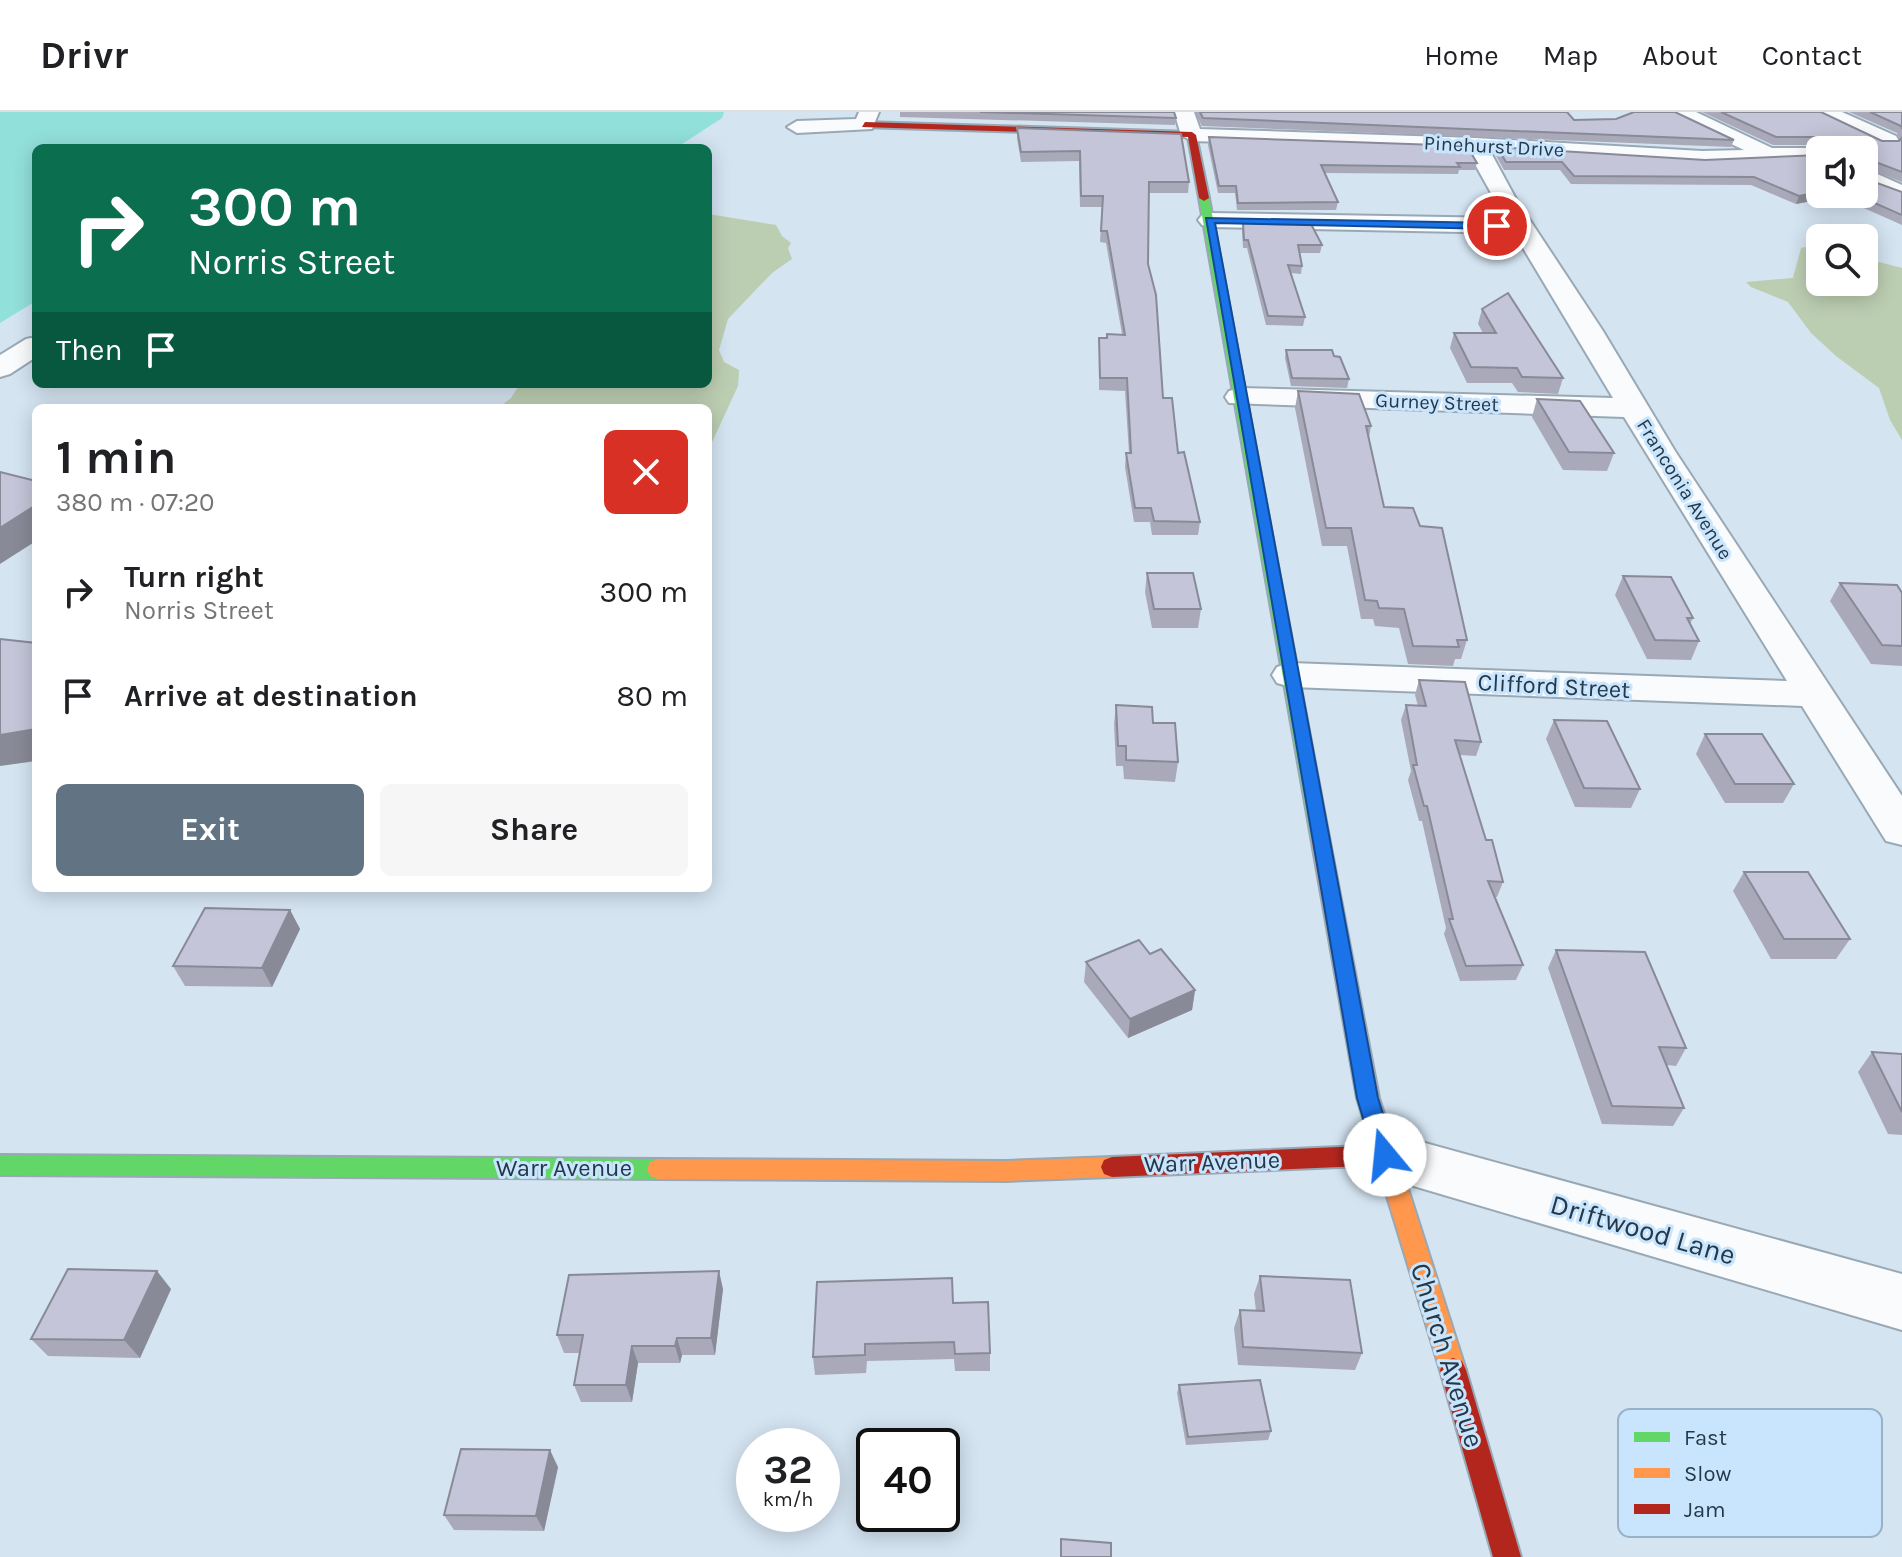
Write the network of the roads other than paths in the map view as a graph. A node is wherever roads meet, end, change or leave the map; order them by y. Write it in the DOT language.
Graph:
graph roads {
  1 [pos="1184,112"];
  2 [pos="1679,112"];
  3 [pos="1825,112"];
  4 [pos="867,119"];
  5 [pos="797,127"];
  6 [pos="1192,135"];
  7 [pos="1895,138"];
  8 [pos="1475,144"];
  9 [pos="1806,154"];
  10 [pos="1770,157"];
  11 [pos="1878,181"];
  12 [pos="1901,192"];
  13 [pos="1210,220"];
  14 [pos="1522,226"];
  15 [pos="32,348"];
  16 [pos="0,368"];
  17 [pos="1240,397"];
  18 [pos="1634,408"];
  19 [pos="1291,675"];
  20 [pos="1817,694"];
  21 [pos="1902,830"];
  22 [pos="1385,1155"];
  23 [pos="0,1165"];
  24 [pos="1902,1302"];
  25 [pos="1507,1557"];
  1 -- 6 [label="street"];
  2 -- 10 [label="street"];
  3 -- 7 [label="street"];
  4 -- 5 [label="street"];
  4 -- 6 [label="street"];
  6 -- 8 [label="street, Pinehurst Drive"];
  6 -- 13 [label="street"];
  8 -- 10 [label="street, Pinehurst Drive"];
  8 -- 14 [label="street, Franconia Avenue"];
  9 -- 10 [label="street, Pinehurst Drive"];
  11 -- 12 [label="street"];
  13 -- 14 [label="street"];
  13 -- 17 [label="street"];
  14 -- 18 [label="street, Franconia Avenue"];
  15 -- 16 [label="street"];
  17 -- 18 [label="street, Gurney Street"];
  17 -- 19 [label="street"];
  18 -- 20 [label="street, Franconia Avenue"];
  19 -- 20 [label="street, Clifford Street"];
  19 -- 22 [label="street"];
  20 -- 21 [label="street, Franconia Avenue"];
  22 -- 23 [label="street, Warr Avenue"];
  22 -- 24 [label="street, Driftwood Lane"];
  22 -- 25 [label="street, Church Avenue"];
}
